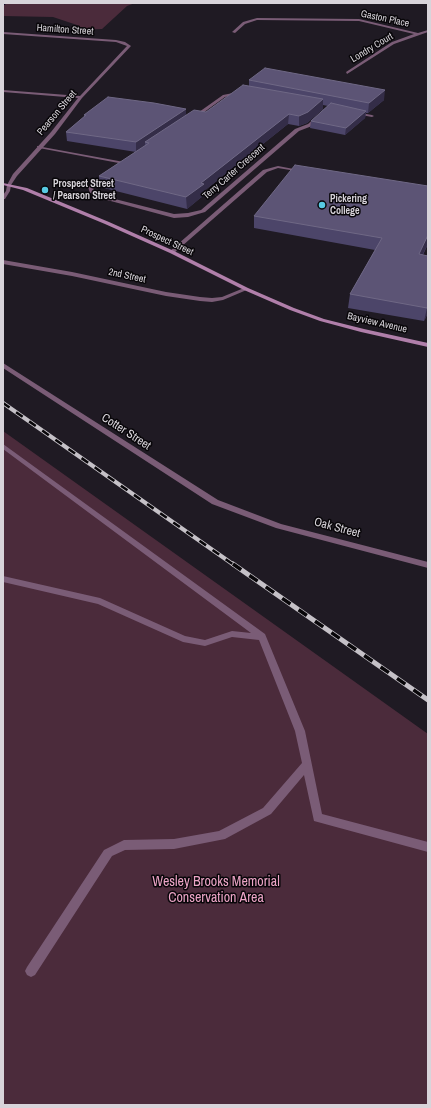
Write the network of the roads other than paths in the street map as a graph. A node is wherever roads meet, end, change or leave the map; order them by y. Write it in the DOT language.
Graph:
graph roads {
  1 [pos="428,31"];
  2 [pos="234,32"];
  3 [pos="3,33"];
  4 [pos="417,34"];
  5 [pos="125,44"];
  6 [pos="347,73"];
  7 [pos="3,91"];
  8 [pos="250,92"];
  9 [pos="81,97"];
  10 [pos="324,112"];
  11 [pos="350,112"];
  12 [pos="372,116"];
  13 [pos="191,119"];
  14 [pos="39,147"];
  15 [pos="130,159"];
  16 [pos="124,163"];
  17 [pos="118,167"];
  18 [pos="113,171"];
  19 [pos="304,172"];
  20 [pos="6,184"];
  21 [pos="3,198"];
  22 [pos="172,252"];
  23 [pos="3,262"];
  24 [pos="246,289"];
  25 [pos="322,320"];
  26 [pos="428,344"];
  27 [pos="3,365"];
  28 [pos="3,446"];
  29 [pos="240,512"];
  30 [pos="428,565"];
  31 [pos="3,580"];
  32 [pos="262,637"];
  33 [pos="307,764"];
  34 [pos="428,847"];
  35 [pos="31,971"];
  1 -- 4 [label="street, Londry Court"];
  2 -- 4 [label="street, Gaston Place"];
  3 -- 5 [label="street, Hamilton Street"];
  4 -- 6 [label="street, Londry Court"];
  5 -- 9 [label="street, Pearson Street"];
  7 -- 9 [label="street"];
  8 -- 13 [label="street"];
  9 -- 14 [label="street, Pearson Street"];
  10 -- 18 [label="street, Terry Carter Crescent"];
  11 -- 12 [label="street"];
  14 -- 16 [label="street"];
  14 -- 20 [label="street, Pearson Street"];
  15 -- 16 [label="street"];
  16 -- 17 [label="street"];
  19 -- 22 [label="street"];
  20 -- 21 [label="street, Pearson Street"];
  20 -- 22 [label="main road, Prospect Street"];
  22 -- 24 [label="main road, Prospect Street"];
  23 -- 24 [label="street, 2nd Street"];
  24 -- 25 [label="main road, Prospect Street"];
  25 -- 26 [label="main road, Bayview Avenue"];
  27 -- 29 [label="street, Cotter Street"];
  28 -- 32 [label="street"];
  29 -- 30 [label="street, Oak Street"];
  31 -- 32 [label="street"];
  32 -- 33 [label="street"];
  33 -- 34 [label="street"];
  33 -- 35 [label="street"];
}
